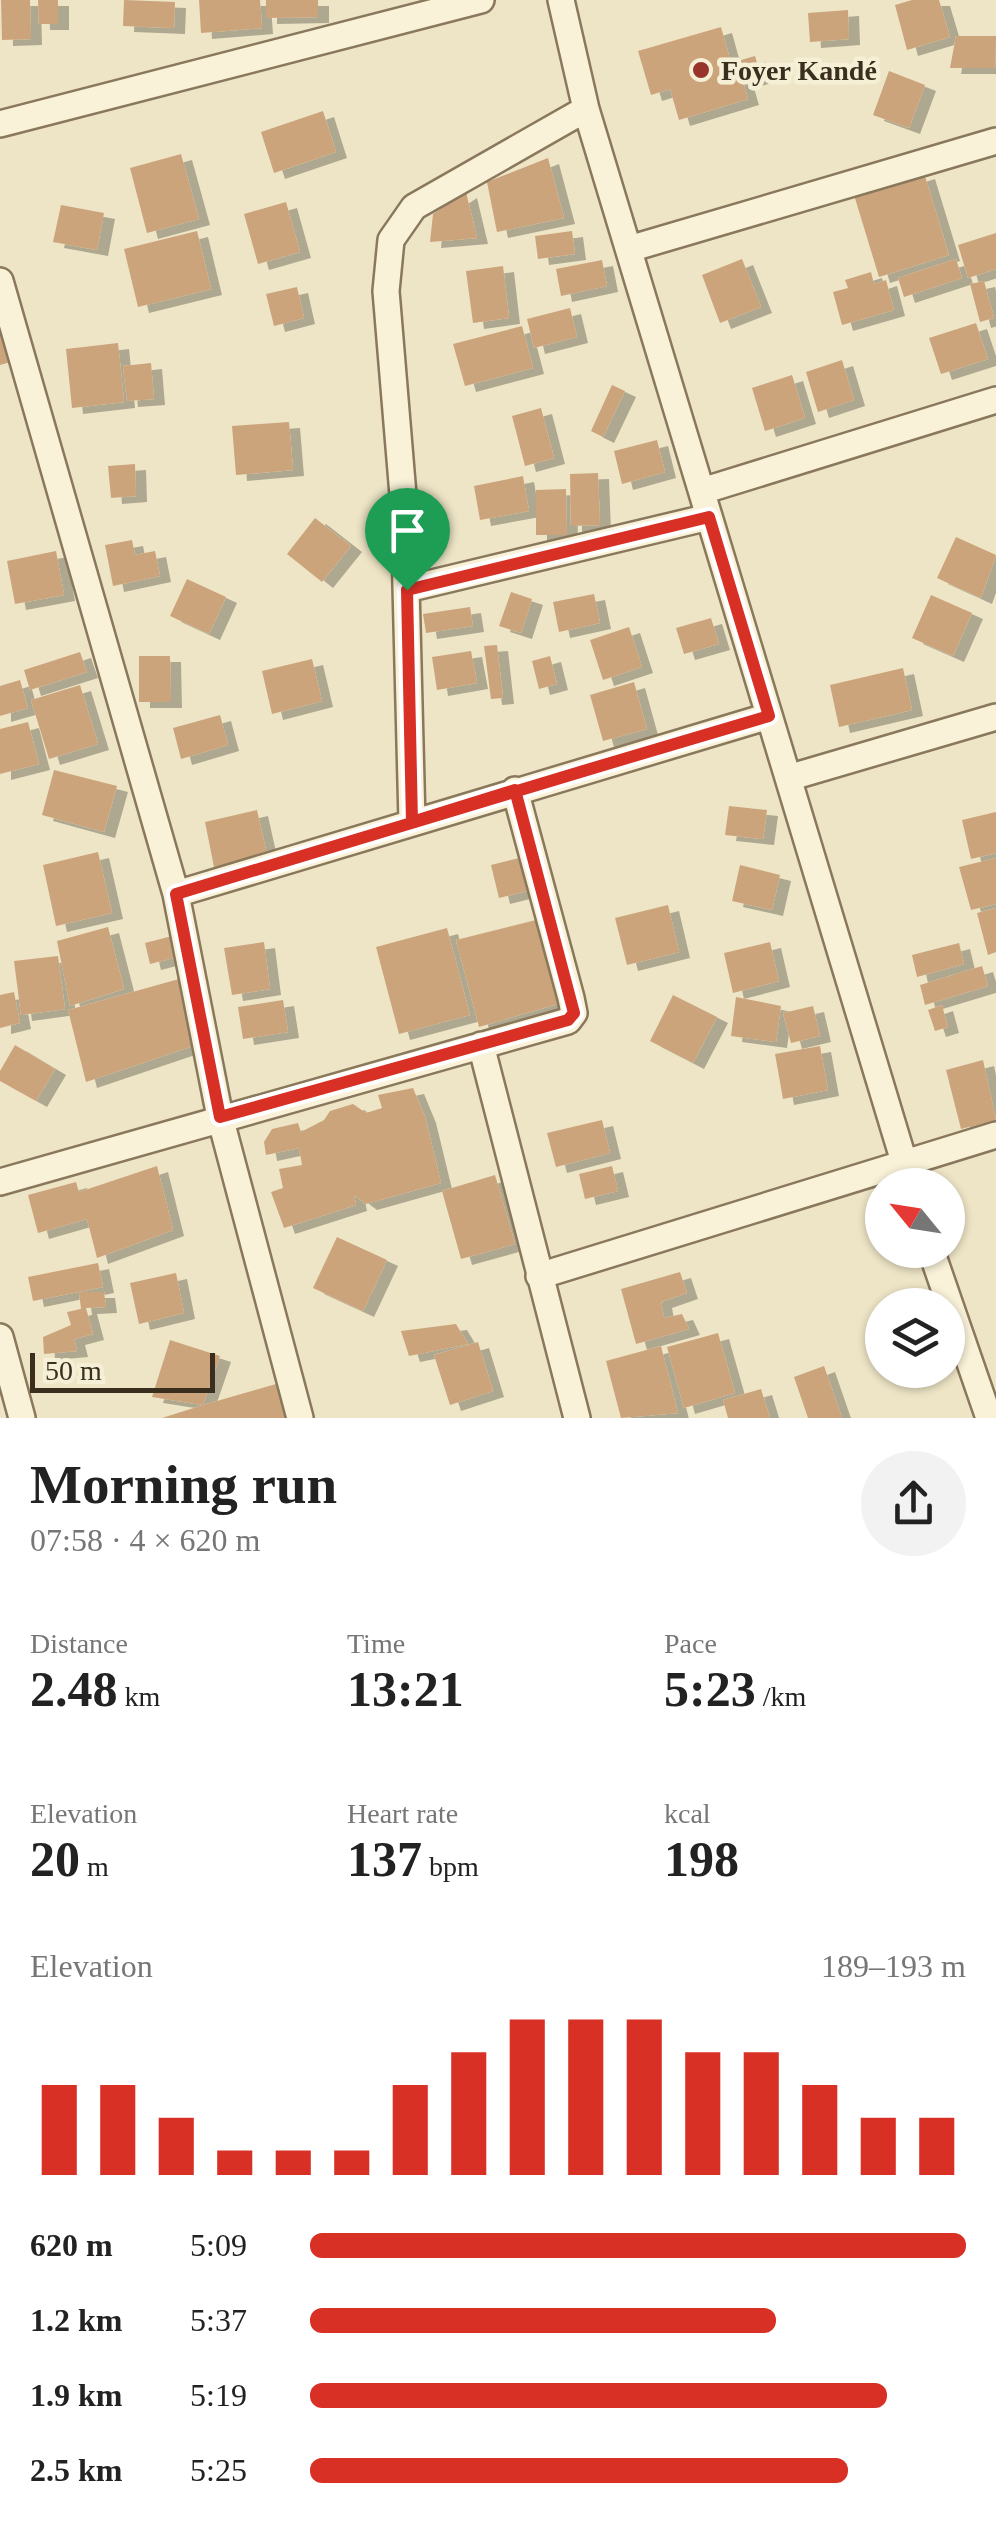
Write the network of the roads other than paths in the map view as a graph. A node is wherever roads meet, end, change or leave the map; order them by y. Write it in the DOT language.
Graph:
graph roads {
  1 [pos="480,0"];
  2 [pos="560,0"];
  3 [pos="586,109"];
  4 [pos="0,124"];
  5 [pos="996,141"];
  6 [pos="628,249"];
  7 [pos="0,281"];
  8 [pos="996,400"];
  9 [pos="702,491"];
  10 [pos="709,517"];
  11 [pos="407,590"];
  12 [pos="769,716"];
  13 [pos="996,717"];
  14 [pos="788,778"];
  15 [pos="515,790"];
  16 [pos="412,822"];
  17 [pos="176,894"];
  18 [pos="481,1045"];
  19 [pos="220,1117"];
  20 [pos="996,1136"];
  21 [pos="906,1168"];
  22 [pos="920,1168"];
  23 [pos="0,1182"];
  24 [pos="865,1185"];
  25 [pos="937,1268"];
  26 [pos="539,1276"];
  27 [pos="0,1337"];
  28 [pos="22,1418"];
  29 [pos="300,1418"];
  30 [pos="577,1418"];
  31 [pos="989,1418"];
  1 -- 4 [label="street"];
  2 -- 3 [label="street"];
  3 -- 6 [label="street"];
  3 -- 11 [label="street"];
  5 -- 6 [label="street"];
  6 -- 9 [label="street"];
  7 -- 17 [label="street"];
  8 -- 9 [label="street"];
  9 -- 10 [label="street"];
  10 -- 11 [label="street"];
  10 -- 12 [label="street"];
  11 -- 16 [label="street"];
  12 -- 14 [label="street"];
  12 -- 15 [label="street"];
  13 -- 14 [label="street"];
  14 -- 21 [label="street"];
  15 -- 16 [label="street"];
  15 -- 18 [label="street"];
  16 -- 17 [label="street"];
  17 -- 19 [label="street"];
  18 -- 19 [label="street"];
  18 -- 26 [label="street"];
  19 -- 23 [label="street"];
  19 -- 29 [label="street"];
  20 -- 22 [label="street"];
  24 -- 26 [label="street"];
  25 -- 31 [label="street"];
  26 -- 30 [label="street"];
  27 -- 28 [label="street"];
}
